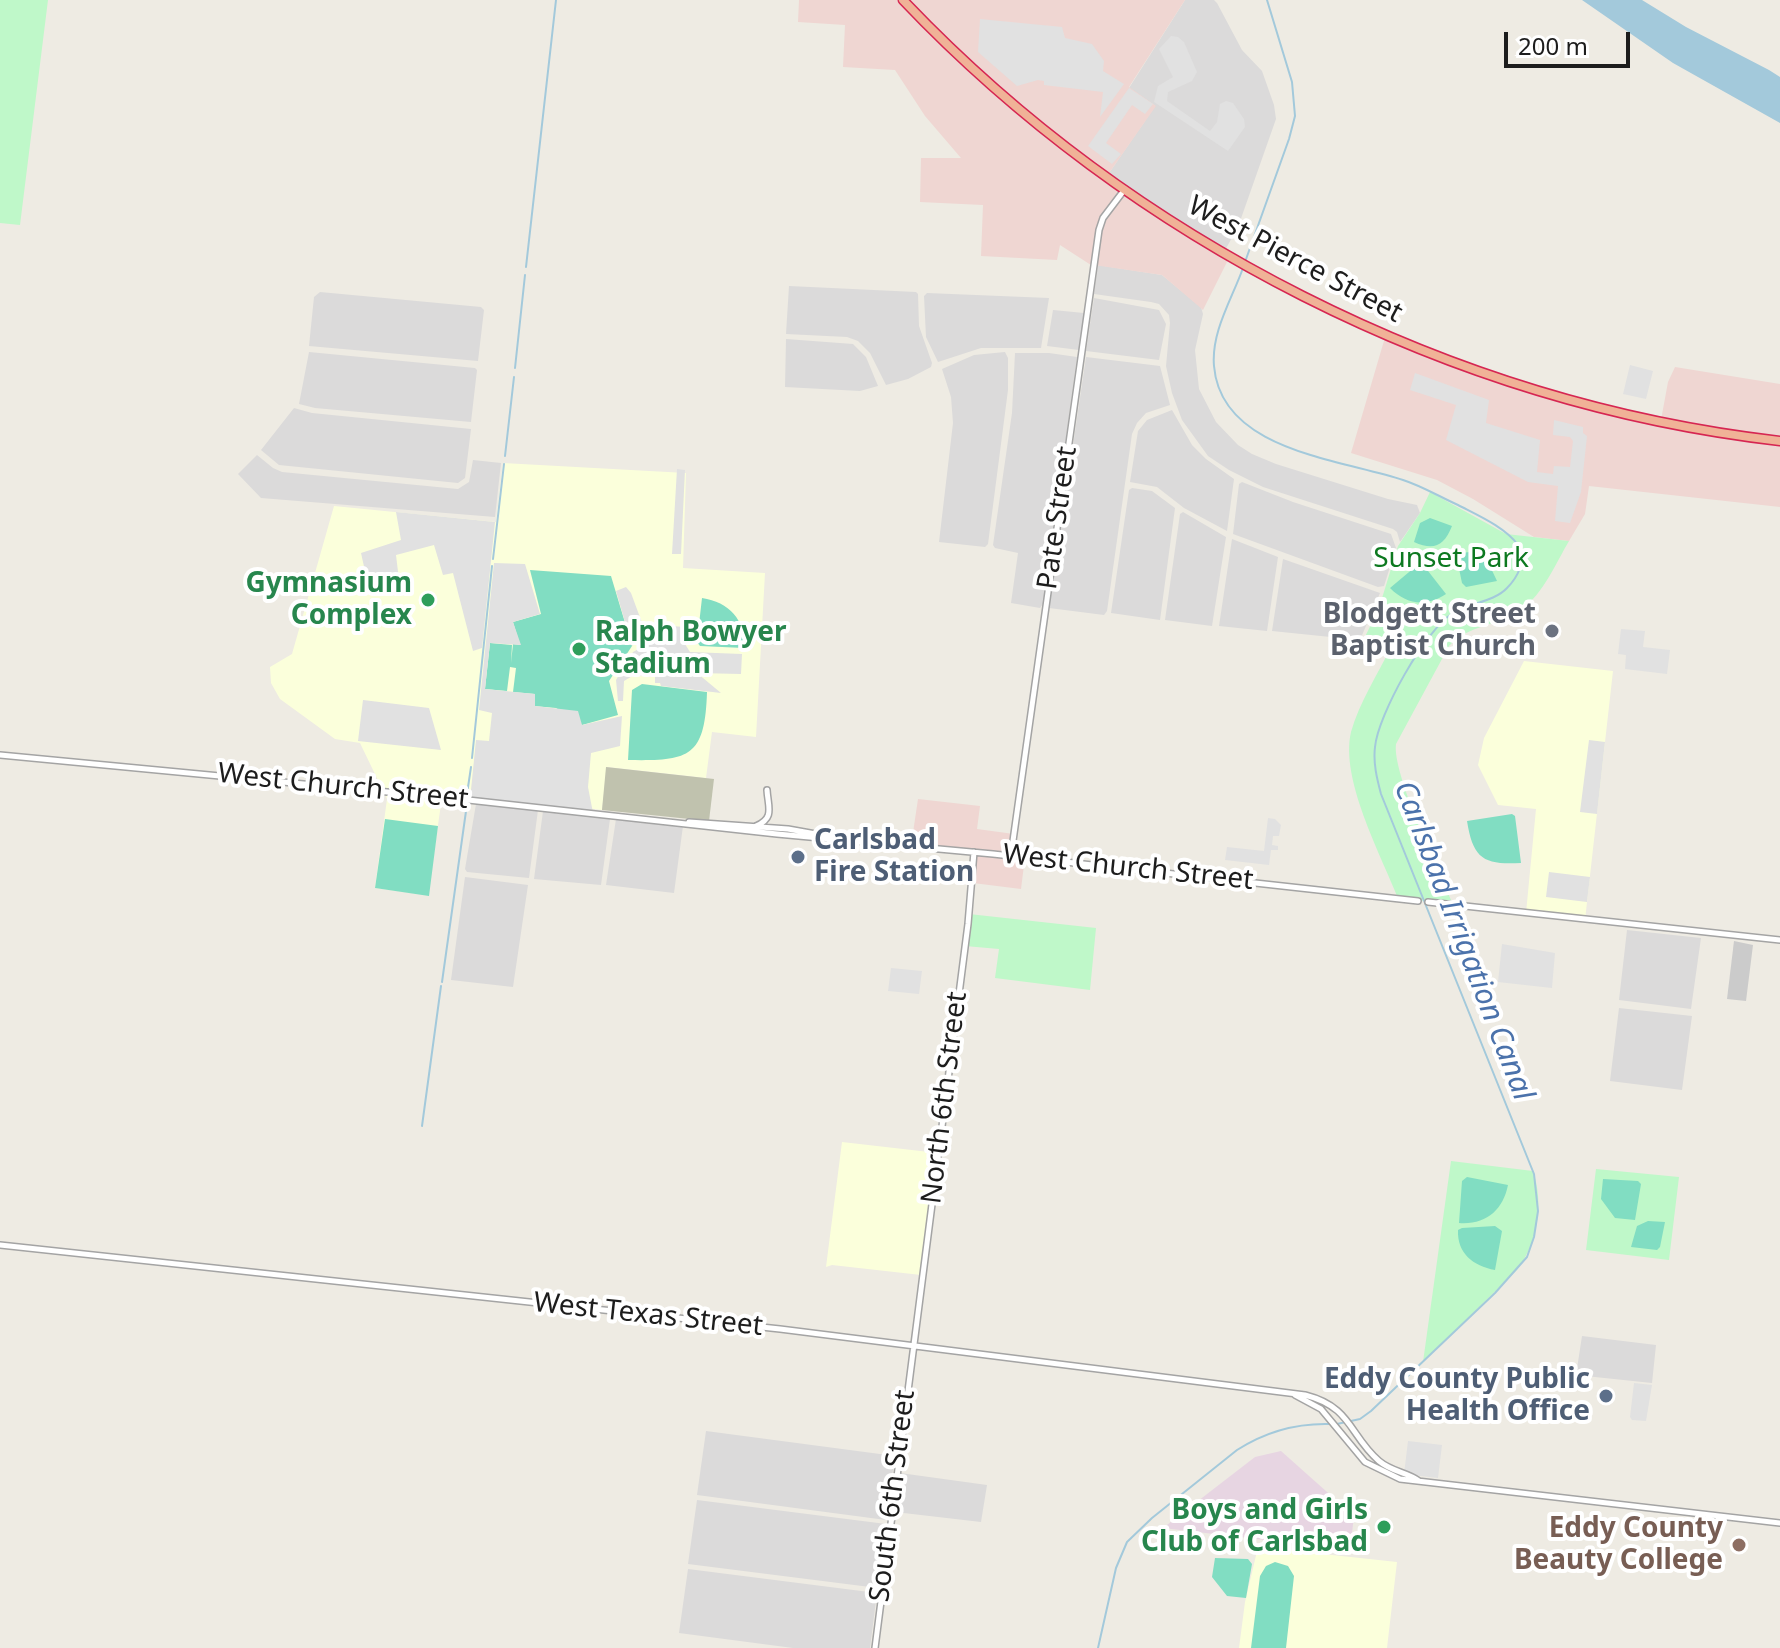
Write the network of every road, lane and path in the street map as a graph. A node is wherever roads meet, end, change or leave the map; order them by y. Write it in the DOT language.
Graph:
graph roads {
  1 [pos="903,0"];
  2 [pos="1125,189"];
  3 [pos="1780,441"];
  4 [pos="0,755"];
  5 [pos="767,790"];
  6 [pos="686,823"];
  7 [pos="754,826"];
  8 [pos="838,838"];
  9 [pos="974,852"];
  10 [pos="1011,855"];
  11 [pos="1418,901"];
  12 [pos="1428,902"];
  13 [pos="1780,940"];
  14 [pos="0,1245"];
  15 [pos="912,1344"];
  16 [pos="1295,1395"];
  17 [pos="1419,1481"];
  18 [pos="1780,1523"];
  19 [pos="875,1648"];
  1 -- 2 [label="highway, West Pierce Street"];
  2 -- 3 [label="highway, West Pierce Street"];
  2 -- 10 [label="street, Pate Street"];
  4 -- 6 [label="street, West Church Street"];
  5 -- 7 [label="street"];
  6 -- 7 [label="street, West Church Street"];
  6 -- 8 [label="street, West Church Street"];
  7 -- 8 [label="street, West Church Street"];
  8 -- 9 [label="street, West Church Street"];
  9 -- 10 [label="street, West Church Street"];
  9 -- 15 [label="street, North 6th Street"];
  10 -- 11 [label="street, West Church Street"];
  12 -- 13 [label="street"];
  14 -- 15 [label="street, West Texas Street"];
  15 -- 16 [label="street, West Texas Street"];
  15 -- 19 [label="street, South 6th Street"];
  16 -- 17 [label="street, West Texas Street"];
  16 -- 17 [label="street, West Texas Street"];
  17 -- 18 [label="street"];
}
